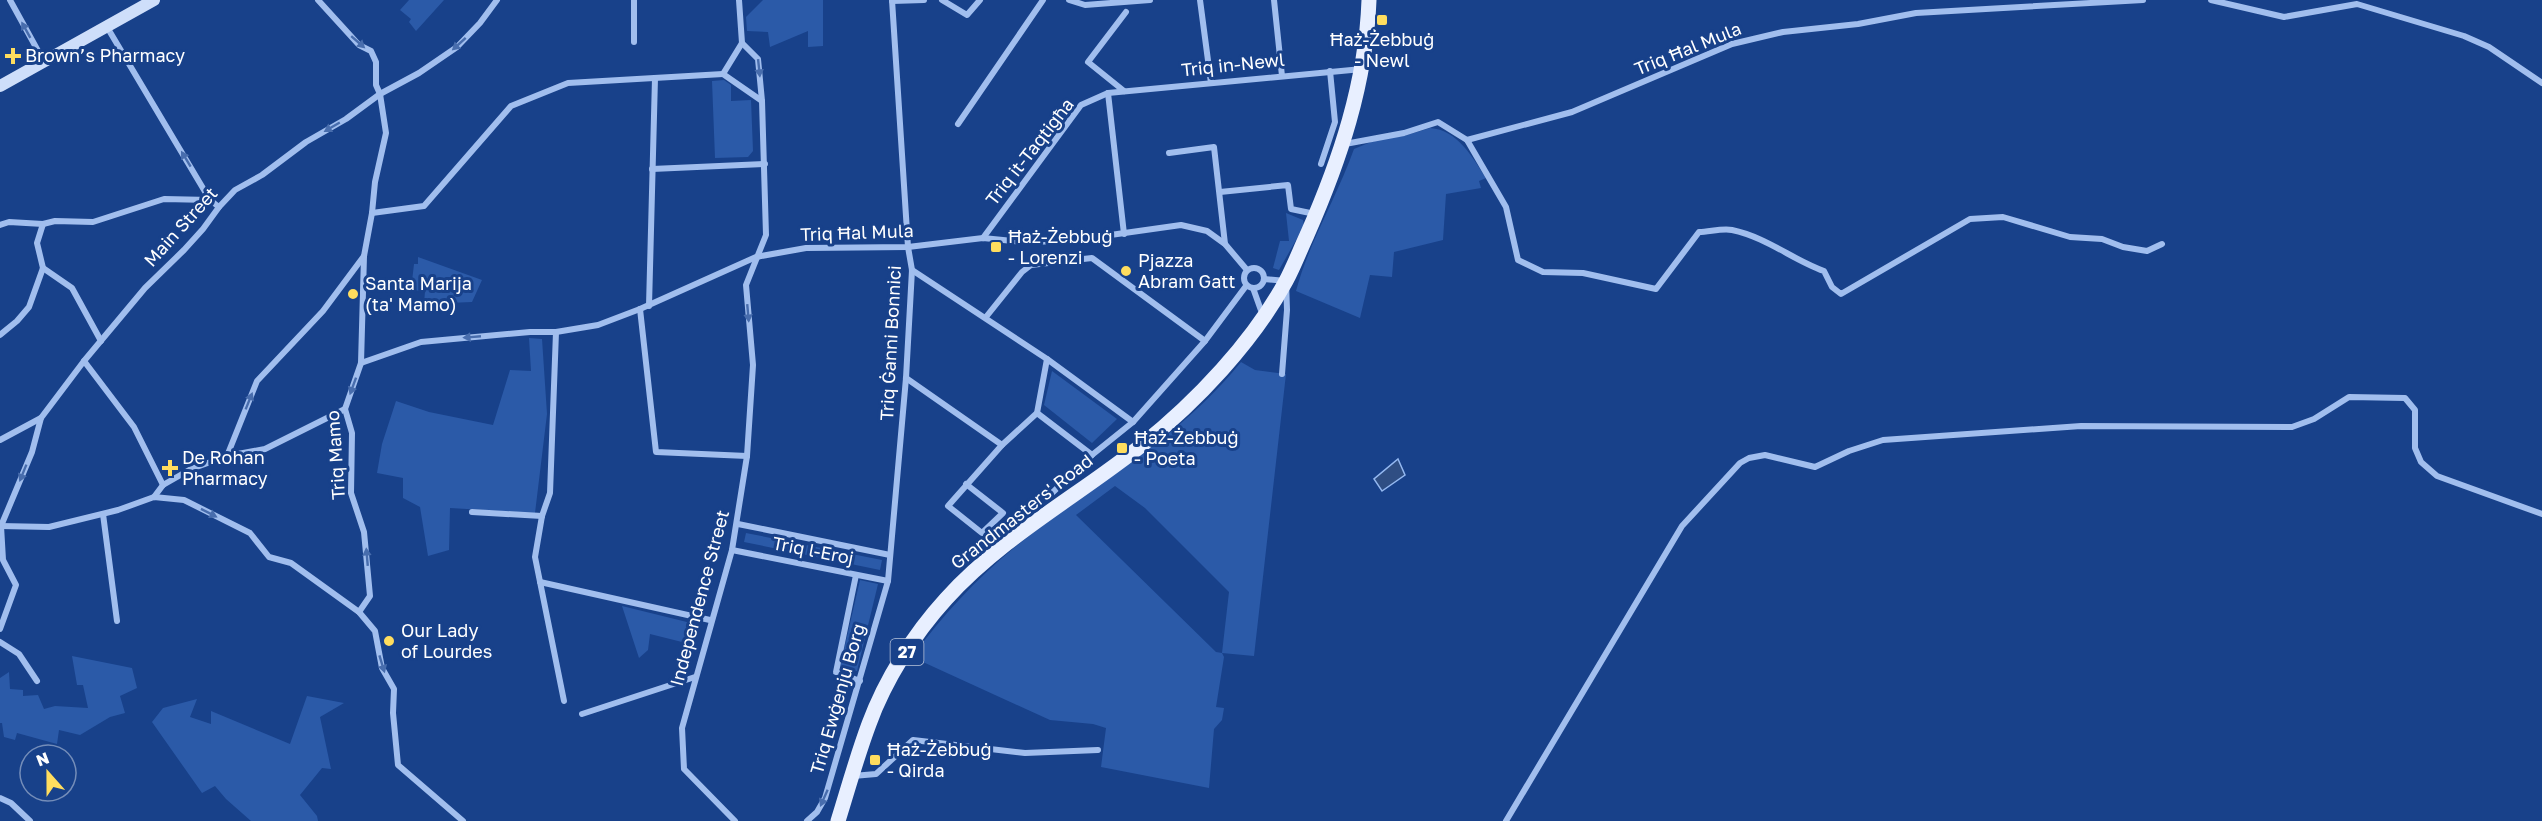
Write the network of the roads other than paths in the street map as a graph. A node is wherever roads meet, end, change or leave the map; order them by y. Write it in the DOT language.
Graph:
graph roads {
  1 [pos="10,0"];
  2 [pos="153,0"];
  3 [pos="318,0"];
  4 [pos="497,0"];
  5 [pos="634,0"];
  6 [pos="739,0"];
  7 [pos="924,0"];
  8 [pos="942,0"];
  9 [pos="980,0"];
  10 [pos="1043,0"];
  11 [pos="1069,0"];
  12 [pos="1150,0"];
  13 [pos="1200,0"];
  14 [pos="1274,0"];
  15 [pos="1369,0"];
  16 [pos="2143,0"];
  17 [pos="2211,0"];
  18 [pos="892,1"];
  19 [pos="1136,1"];
  20 [pos="1126,12"];
  21 [pos="106,26"];
  22 [pos="634,42"];
  23 [pos="742,43"];
  24 [pos="43,60"];
  25 [pos="1362,69"];
  26 [pos="1330,71"];
  27 [pos="723,74"];
  28 [pos="1282,76"];
  29 [pos="655,78"];
  30 [pos="1211,83"];
  31 [pos="2542,83"];
  32 [pos="0,86"];
  33 [pos="1124,91"];
  34 [pos="1108,93"];
  35 [pos="380,94"];
  36 [pos="762,101"];
  37 [pos="958,124"];
  38 [pos="1467,140"];
  39 [pos="1344,145"];
  40 [pos="1168,153"];
  41 [pos="765,164"];
  42 [pos="1321,164"];
  43 [pos="652,170"];
  44 [pos="1220,192"];
  45 [pos="210,200"];
  46 [pos="219,207"];
  47 [pos="372,213"];
  48 [pos="1316,214"];
  49 [pos="43,224"];
  50 [pos="0,225"];
  51 [pos="1124,234"];
  52 [pos="983,238"];
  53 [pos="1225,244"];
  54 [pos="2162,244"];
  55 [pos="908,247"];
  56 [pos="364,256"];
  57 [pos="756,257"];
  58 [pos="43,268"];
  59 [pos="912,270"];
  60 [pos="1247,270"];
  61 [pos="1264,279"];
  62 [pos="1286,281"];
  63 [pos="1250,287"];
  64 [pos="649,306"];
  65 [pos="640,309"];
  66 [pos="1263,316"];
  67 [pos="986,317"];
  68 [pos="556,332"];
  69 [pos="0,335"];
  70 [pos="101,341"];
  71 [pos="1205,341"];
  72 [pos="1047,359"];
  73 [pos="84,361"];
  74 [pos="361,363"];
  75 [pos="1282,374"];
  76 [pos="906,378"];
  77 [pos="345,409"];
  78 [pos="1037,413"];
  79 [pos="41,418"];
  80 [pos="1133,422"];
  81 [pos="0,440"];
  82 [pos="1002,445"];
  83 [pos="1092,455"];
  84 [pos="227,456"];
  85 [pos="747,456"];
  86 [pos="966,484"];
  87 [pos="163,485"];
  88 [pos="1052,493"];
  89 [pos="153,497"];
  90 [pos="472,512"];
  91 [pos="103,514"];
  92 [pos="2542,514"];
  93 [pos="542,516"];
  94 [pos="738,524"];
  95 [pos="1,526"];
  96 [pos="732,550"];
  97 [pos="890,555"];
  98 [pos="856,575"];
  99 [pos="888,581"];
  100 [pos="540,582"];
  101 [pos="359,612"];
  102 [pos="710,620"];
  103 [pos="117,621"];
  104 [pos="0,629"];
  105 [pos="0,642"];
  106 [pos="695,677"];
  107 [pos="37,681"];
  108 [pos="860,681"];
  109 [pos="564,701"];
  110 [pos="582,714"];
  111 [pos="1098,750"];
  112 [pos="852,776"];
  113 [pos="0,798"];
  114 [pos="30,821"];
  115 [pos="463,821"];
  116 [pos="735,821"];
  117 [pos="807,821"];
  118 [pos="838,821"];
  119 [pos="1506,821"];
  24 -- 1 [label="street, one-way"];
  2 -- 21 [label="street"];
  3 -- 35 [label="street, Triq Mamo, one-way"];
  4 -- 35 [label="street, Main Street, one-way"];
  5 -- 22 [label="street"];
  6 -- 23 [label="street"];
  7 -- 18 [label="street"];
  8 -- 9 [label="street"];
  10 -- 37 [label="street"];
  11 -- 19 [label="street"];
  12 -- 19 [label="street"];
  13 -- 30 [label="street"];
  14 -- 28 [label="street"];
  15 -- 25 [label="main road, Grandmasters' Road / 27"];
  16 -- 38 [label="street, Triq Ħal Mula"];
  17 -- 31 [label="street"];
  18 -- 55 [label="street, Triq Ġanni Bonnici"];
  20 -- 33 [label="street"];
  21 -- 24 [label="street"];
  45 -- 21 [label="street, one-way"];
  23 -- 27 [label="street"];
  23 -- 36 [label="street, Independence Street, one-way"];
  24 -- 32 [label="street"];
  25 -- 26 [label="street, Triq in-Newl"];
  25 -- 39 [label="main road, Grandmasters' Road / 27"];
  26 -- 28 [label="street, Triq in-Newl"];
  26 -- 42 [label="street"];
  27 -- 29 [label="street"];
  27 -- 36 [label="street"];
  28 -- 30 [label="street, Triq in-Newl"];
  29 -- 43 [label="street"];
  29 -- 47 [label="street"];
  30 -- 33 [label="street, Triq in-Newl"];
  33 -- 34 [label="street, Triq in-Newl"];
  34 -- 51 [label="street"];
  34 -- 52 [label="street, Triq it-Taqtigħa"];
  35 -- 46 [label="street, Main Street, one-way"];
  35 -- 47 [label="street, Triq Mamo"];
  36 -- 41 [label="street, Independence Street"];
  38 -- 39 [label="street"];
  38 -- 54 [label="street"];
  39 -- 48 [label="main road, Grandmasters' Road / 27"];
  40 -- 44 [label="street"];
  41 -- 43 [label="street"];
  41 -- 57 [label="street, Independence Street"];
  43 -- 64 [label="street"];
  44 -- 48 [label="street"];
  44 -- 53 [label="street"];
  45 -- 46 [label="street"];
  45 -- 49 [label="street"];
  46 -- 70 [label="street, Main Street"];
  47 -- 56 [label="street, Triq Mamo"];
  48 -- 62 [label="main road, Grandmasters' Road / 27"];
  49 -- 50 [label="street"];
  49 -- 58 [label="street"];
  51 -- 52 [label="street, Triq Ħal Mula"];
  51 -- 53 [label="street, Triq Ħal Mula"];
  52 -- 55 [label="street, Triq Ħal Mula"];
  53 -- 60 [label="street, Triq Ħal Mula"];
  55 -- 57 [label="street, Triq Ħal Mula"];
  55 -- 59 [label="street, Triq Ġanni Bonnici"];
  56 -- 74 [label="street, Triq Mamo"];
  84 -- 56 [label="street, Triq Mamo, one-way"];
  57 -- 64 [label="street, Triq Ħal Mula"];
  57 -- 85 [label="street, Independence Street, one-way"];
  58 -- 69 [label="street"];
  58 -- 70 [label="street"];
  59 -- 67 [label="street"];
  59 -- 76 [label="street, Triq Ġanni Bonnici"];
  60 -- 61 [label="street"];
  60 -- 63 [label="street"];
  61 -- 62 [label="street"];
  61 -- 63 [label="street"];
  62 -- 66 [label="main road, Grandmasters' Road / 27"];
  62 -- 75 [label="street"];
  63 -- 66 [label="street"];
  63 -- 71 [label="street"];
  64 -- 65 [label="street, Triq Ħal Mula"];
  65 -- 68 [label="street, Triq Ħal Mula"];
  65 -- 85 [label="street"];
  66 -- 112 [label="main road, Grandmasters' Road / 27"];
  67 -- 71 [label="street"];
  67 -- 72 [label="street"];
  68 -- 74 [label="street, Triq Ħal Mula, one-way"];
  68 -- 93 [label="street"];
  70 -- 73 [label="street, Main Street"];
  71 -- 80 [label="street"];
  72 -- 78 [label="street"];
  72 -- 80 [label="street"];
  73 -- 79 [label="street, Main Street"];
  73 -- 87 [label="street"];
  74 -- 77 [label="street, Triq Mamo, one-way"];
  76 -- 82 [label="street"];
  76 -- 97 [label="street, Triq Ġanni Bonnici"];
  77 -- 84 [label="street"];
  101 -- 77 [label="street, Triq Mamo, one-way"];
  78 -- 82 [label="street"];
  78 -- 83 [label="street"];
  79 -- 81 [label="street, Main Street"];
  79 -- 95 [label="street, one-way"];
  80 -- 83 [label="street"];
  82 -- 86 [label="street"];
  83 -- 88 [label="street"];
  84 -- 87 [label="street"];
  85 -- 94 [label="street, Independence Street"];
  86 -- 86 [label="street"];
  87 -- 89 [label="street"];
  89 -- 91 [label="street"];
  89 -- 101 [label="street, one-way"];
  90 -- 93 [label="street"];
  91 -- 95 [label="street"];
  91 -- 103 [label="street"];
  92 -- 119 [label="street"];
  93 -- 100 [label="street"];
  94 -- 96 [label="street, Independence Street"];
  94 -- 97 [label="street, Triq l-Eroj"];
  95 -- 104 [label="street"];
  96 -- 98 [label="street, Triq l-Eroj"];
  96 -- 102 [label="street, Independence Street"];
  97 -- 99 [label="street, Triq Ġanni Bonnici"];
  98 -- 99 [label="street, Triq l-Eroj"];
  98 -- 108 [label="street"];
  99 -- 108 [label="street, Triq Ewġenju Borg"];
  100 -- 102 [label="street"];
  100 -- 109 [label="street"];
  101 -- 115 [label="street, one-way"];
  102 -- 106 [label="street, Independence Street"];
  105 -- 107 [label="street"];
  106 -- 110 [label="street"];
  106 -- 116 [label="street, Independence Street"];
  108 -- 117 [label="street, Triq Ewġenju Borg, one-way"];
  111 -- 112 [label="street"];
  112 -- 118 [label="main road, Grandmasters' Road / 27"];
  113 -- 114 [label="street"];
}
